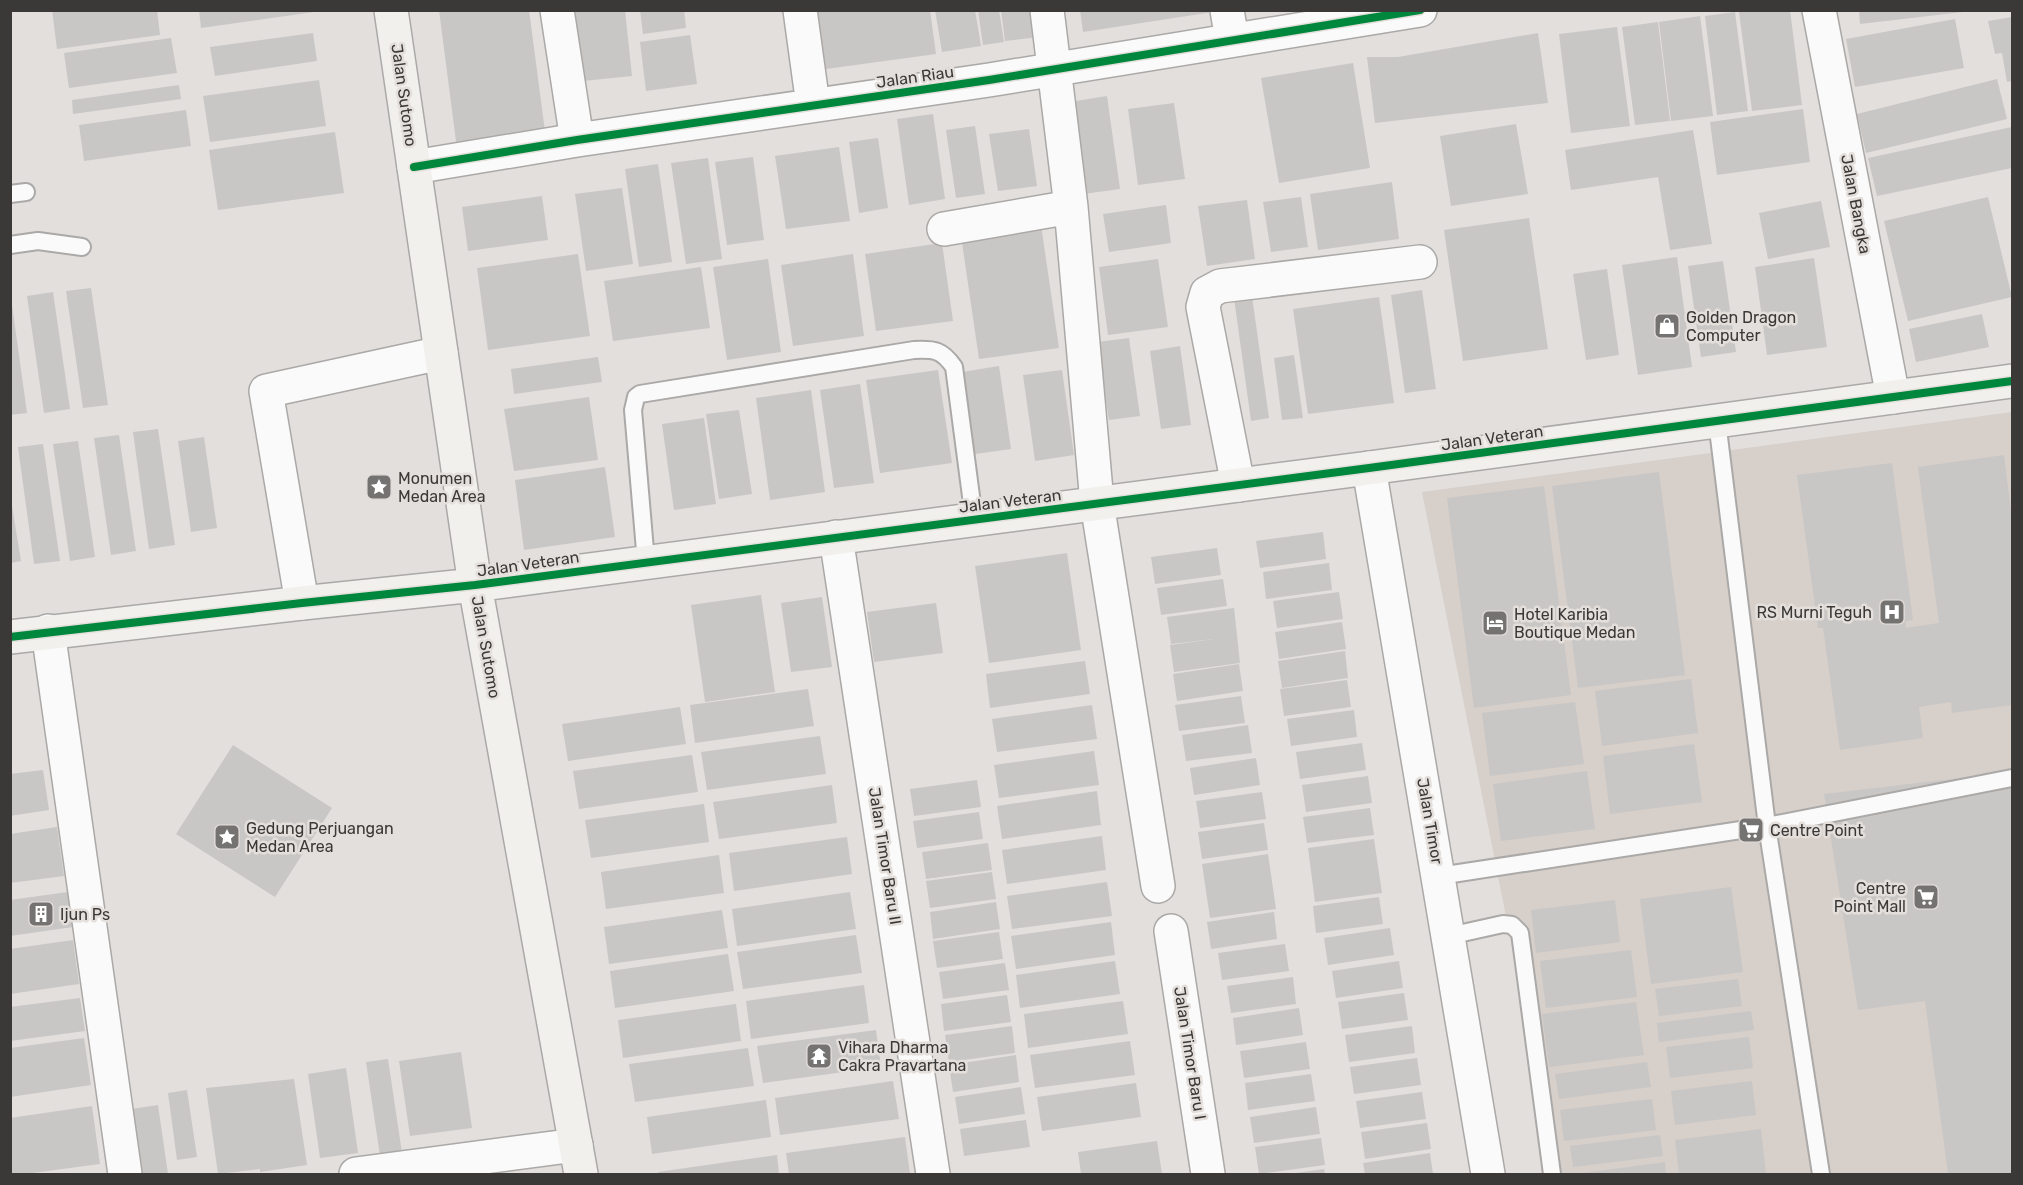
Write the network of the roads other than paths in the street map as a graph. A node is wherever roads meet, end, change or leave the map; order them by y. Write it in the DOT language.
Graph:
graph roads {
  1 [pos="391,10"];
  2 [pos="557,10"];
  3 [pos="800,10"];
  4 [pos="1047,10"];
  5 [pos="1420,10"];
  6 [pos="1819,10"];
  7 [pos="1230,25"];
  8 [pos="1054,69"];
  9 [pos="813,105"];
  10 [pos="577,140"];
  11 [pos="414,167"];
  12 [pos="1071,207"];
  13 [pos="944,229"];
  14 [pos="10,245"];
  15 [pos="81,247"];
  16 [pos="1420,262"];
  17 [pos="441,352"];
  18 [pos="2013,381"];
  19 [pos="1893,397"];
  20 [pos="1717,421"];
  21 [pos="1369,468"];
  22 [pos="1238,485"];
  23 [pos="1097,503"];
  24 [pos="974,519"];
  25 [pos="836,537"];
  26 [pos="646,562"];
  27 [pos="475,585"];
  28 [pos="303,603"];
  29 [pos="48,632"];
  30 [pos="10,637"];
  31 [pos="2013,778"];
  32 [pos="1767,826"];
  33 [pos="1439,876"];
  34 [pos="1158,886"];
  35 [pos="1171,931"];
  36 [pos="1449,936"];
  37 [pos="578,1160"];
  38 [pos="125,1174"];
  39 [pos="356,1174"];
  40 [pos="933,1174"];
  41 [pos="1209,1174"];
  42 [pos="1488,1174"];
  43 [pos="1552,1174"];
  44 [pos="1821,1174"];
  1 -- 11 [label="street, Jalan Sutomo"];
  2 -- 10 [label="street"];
  3 -- 9 [label="street"];
  4 -- 8 [label="street"];
  5 -- 7 [label="street, Jalan Riau"];
  6 -- 19 [label="street, Jalan Bangka"];
  7 -- 8 [label="street, Jalan Riau"];
  8 -- 9 [label="street, Jalan Riau"];
  8 -- 12 [label="street"];
  9 -- 10 [label="street, Jalan Riau"];
  10 -- 11 [label="street, Jalan Riau"];
  11 -- 17 [label="street, Jalan Sutomo"];
  12 -- 13 [label="street"];
  12 -- 23 [label="street"];
  14 -- 15 [label="lane"];
  16 -- 22 [label="street"];
  17 -- 27 [label="street, Jalan Sutomo"];
  17 -- 28 [label="street"];
  18 -- 19 [label="street, Jalan Veteran"];
  19 -- 20 [label="street, Jalan Veteran"];
  20 -- 21 [label="street, Jalan Veteran"];
  20 -- 32 [label="lane"];
  21 -- 22 [label="street, Jalan Veteran"];
  21 -- 33 [label="street, Jalan Timor"];
  22 -- 23 [label="street, Jalan Veteran"];
  23 -- 24 [label="street, Jalan Veteran"];
  23 -- 34 [label="street"];
  24 -- 25 [label="street, Jalan Veteran"];
  24 -- 26 [label="lane"];
  25 -- 26 [label="street, Jalan Veteran"];
  25 -- 40 [label="street, Jalan Timor Baru II"];
  26 -- 27 [label="street, Jalan Veteran"];
  27 -- 28 [label="street, Jalan Veteran"];
  27 -- 37 [label="street, Jalan Sutomo"];
  28 -- 29 [label="street, Jalan Veteran"];
  29 -- 30 [label="street, Jalan Veteran"];
  29 -- 38 [label="street"];
  31 -- 32 [label="lane"];
  32 -- 33 [label="lane"];
  32 -- 44 [label="lane"];
  33 -- 36 [label="street, Jalan Timor"];
  35 -- 41 [label="street, Jalan Timor Baru I"];
  36 -- 42 [label="street, Jalan Timor"];
  36 -- 43 [label="lane"];
  37 -- 39 [label="street"];
}
